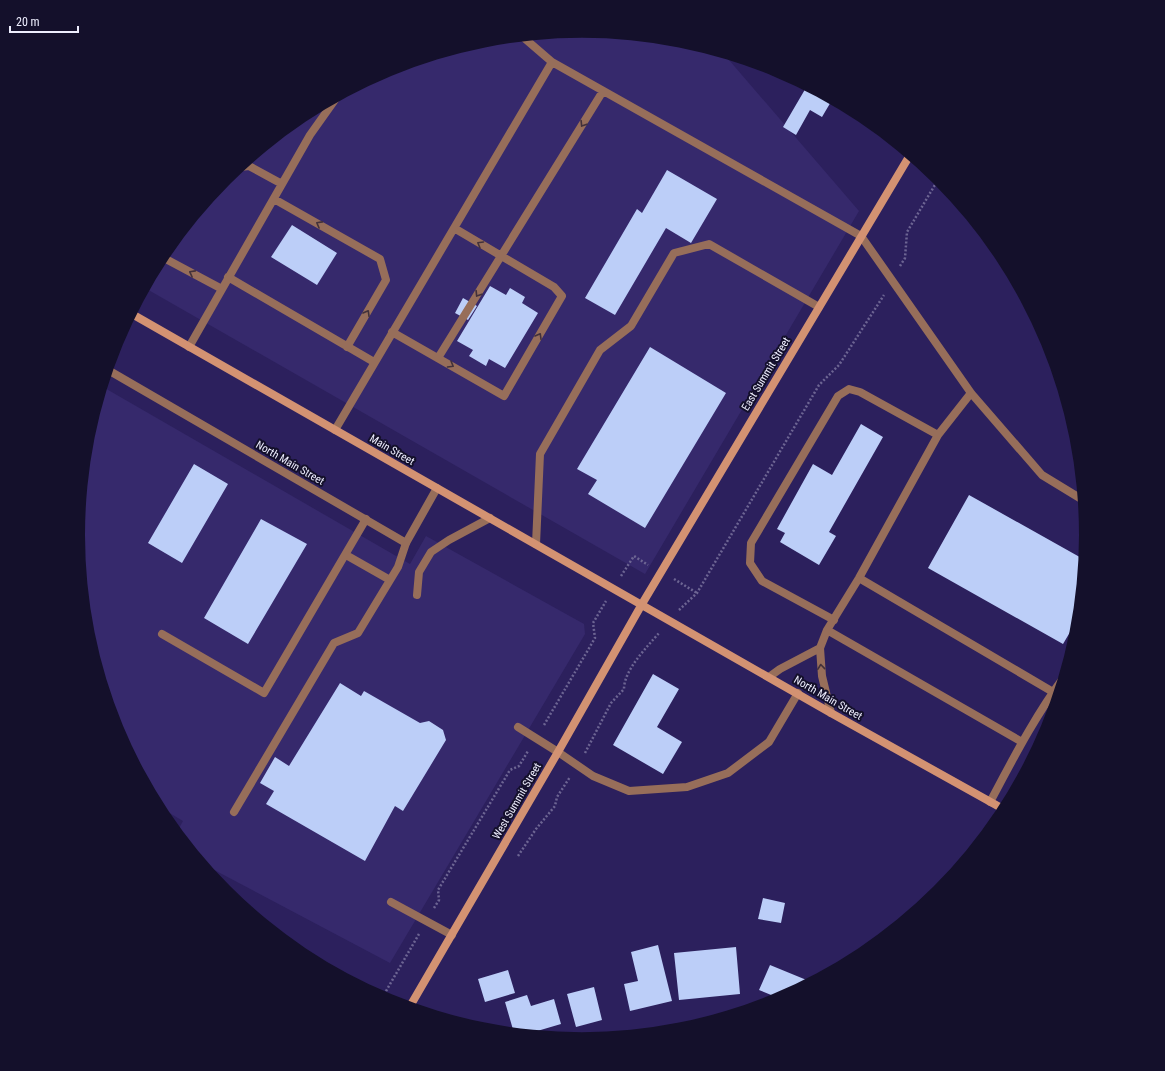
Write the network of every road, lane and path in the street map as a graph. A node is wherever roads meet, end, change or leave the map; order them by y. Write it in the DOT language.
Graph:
graph roads {
  1 [pos="528,41"];
  2 [pos="552,62"];
  3 [pos="603,90"];
  4 [pos="330,107"];
  5 [pos="908,159"];
  6 [pos="250,165"];
  7 [pos="282,184"];
  8 [pos="935,185"];
  9 [pos="274,199"];
  10 [pos="454,228"];
  11 [pos="861,236"];
  12 [pos="501,256"];
  13 [pos="168,260"];
  14 [pos="228,277"];
  15 [pos="893,282"];
  16 [pos="222,289"];
  17 [pos="819,306"];
  18 [pos="136,316"];
  19 [pos="392,332"];
  20 [pos="347,346"];
  21 [pos="189,347"];
  22 [pos="438,358"];
  23 [pos="374,362"];
  24 [pos="112,373"];
  25 [pos="971,393"];
  26 [pos="335,430"];
  27 [pos="938,435"];
  28 [pos="437,488"];
  29 [pos="1078,497"];
  30 [pos="490,518"];
  31 [pos="366,520"];
  32 [pos="406,543"];
  33 [pos="536,544"];
  34 [pos="346,555"];
  35 [pos="859,578"];
  36 [pos="390,580"];
  37 [pos="417,595"];
  38 [pos="642,604"];
  39 [pos="669,620"];
  40 [pos="834,620"];
  41 [pos="827,630"];
  42 [pos="162,634"];
  43 [pos="820,648"];
  44 [pos="769,677"];
  45 [pos="1056,688"];
  46 [pos="1053,692"];
  47 [pos="798,694"];
  48 [pos="831,713"];
  49 [pos="518,727"];
  50 [pos="1022,742"];
  51 [pos="558,752"];
  52 [pos="578,766"];
  53 [pos="990,802"];
  54 [pos="999,807"];
  55 [pos="234,812"];
  56 [pos="515,860"];
  57 [pos="391,902"];
  58 [pos="452,935"];
  59 [pos="412,1003"];
  1 -- 2 [label="street"];
  2 -- 3 [label="street"];
  2 -- 10 [label="street"];
  3 -- 11 [label="street"];
  3 -- 12 [label="street, one-way"];
  4 -- 7 [label="street"];
  5 -- 11 [label="main road, East Summit Street"];
  6 -- 7 [label="street"];
  7 -- 9 [label="street"];
  8 -- 15 [label="path"];
  9 -- 14 [label="street"];
  20 -- 9 [label="street, one-way"];
  12 -- 10 [label="street, one-way"];
  10 -- 19 [label="street"];
  11 -- 15 [label="street"];
  11 -- 17 [label="main road, East Summit Street"];
  12 -- 22 [label="street, one-way"];
  22 -- 12 [label="street, one-way"];
  16 -- 13 [label="street, one-way"];
  14 -- 16 [label="street"];
  14 -- 20 [label="street"];
  15 -- 25 [label="street"];
  15 -- 39 [label="path"];
  16 -- 21 [label="street"];
  17 -- 33 [label="street"];
  17 -- 38 [label="main road, East Summit Street"];
  18 -- 21 [label="main road, Main Street"];
  19 -- 22 [label="street"];
  19 -- 23 [label="street"];
  20 -- 23 [label="street"];
  21 -- 26 [label="main road, Main Street"];
  23 -- 26 [label="street"];
  24 -- 31 [label="street, North Main Street"];
  25 -- 27 [label="street"];
  25 -- 29 [label="street"];
  26 -- 28 [label="main road, Main Street"];
  27 -- 35 [label="street"];
  27 -- 40 [label="street"];
  28 -- 30 [label="main road, Main Street"];
  28 -- 32 [label="street"];
  30 -- 33 [label="main road, Main Street"];
  30 -- 37 [label="street"];
  31 -- 32 [label="street, North Main Street"];
  31 -- 34 [label="street"];
  32 -- 36 [label="street"];
  33 -- 38 [label="main road, Main Street"];
  34 -- 36 [label="street"];
  34 -- 42 [label="street"];
  35 -- 40 [label="street"];
  35 -- 46 [label="street"];
  36 -- 55 [label="street"];
  38 -- 39 [label="main road, North Main Street"];
  38 -- 51 [label="main road, West Summit Street"];
  39 -- 44 [label="main road, North Main Street"];
  39 -- 52 [label="path"];
  40 -- 41 [label="street"];
  41 -- 43 [label="street"];
  41 -- 50 [label="street"];
  43 -- 44 [label="street"];
  48 -- 43 [label="street, one-way"];
  44 -- 47 [label="main road, North Main Street"];
  45 -- 46 [label="street"];
  46 -- 50 [label="street"];
  47 -- 48 [label="main road, North Main Street"];
  47 -- 52 [label="street"];
  48 -- 53 [label="main road, North Main Street"];
  49 -- 51 [label="street"];
  50 -- 53 [label="street"];
  51 -- 52 [label="street"];
  51 -- 58 [label="main road, West Summit Street"];
  52 -- 56 [label="path"];
  53 -- 54 [label="main road, North Main Street"];
  57 -- 58 [label="street"];
  58 -- 59 [label="main road, West Summit Street"];
}
